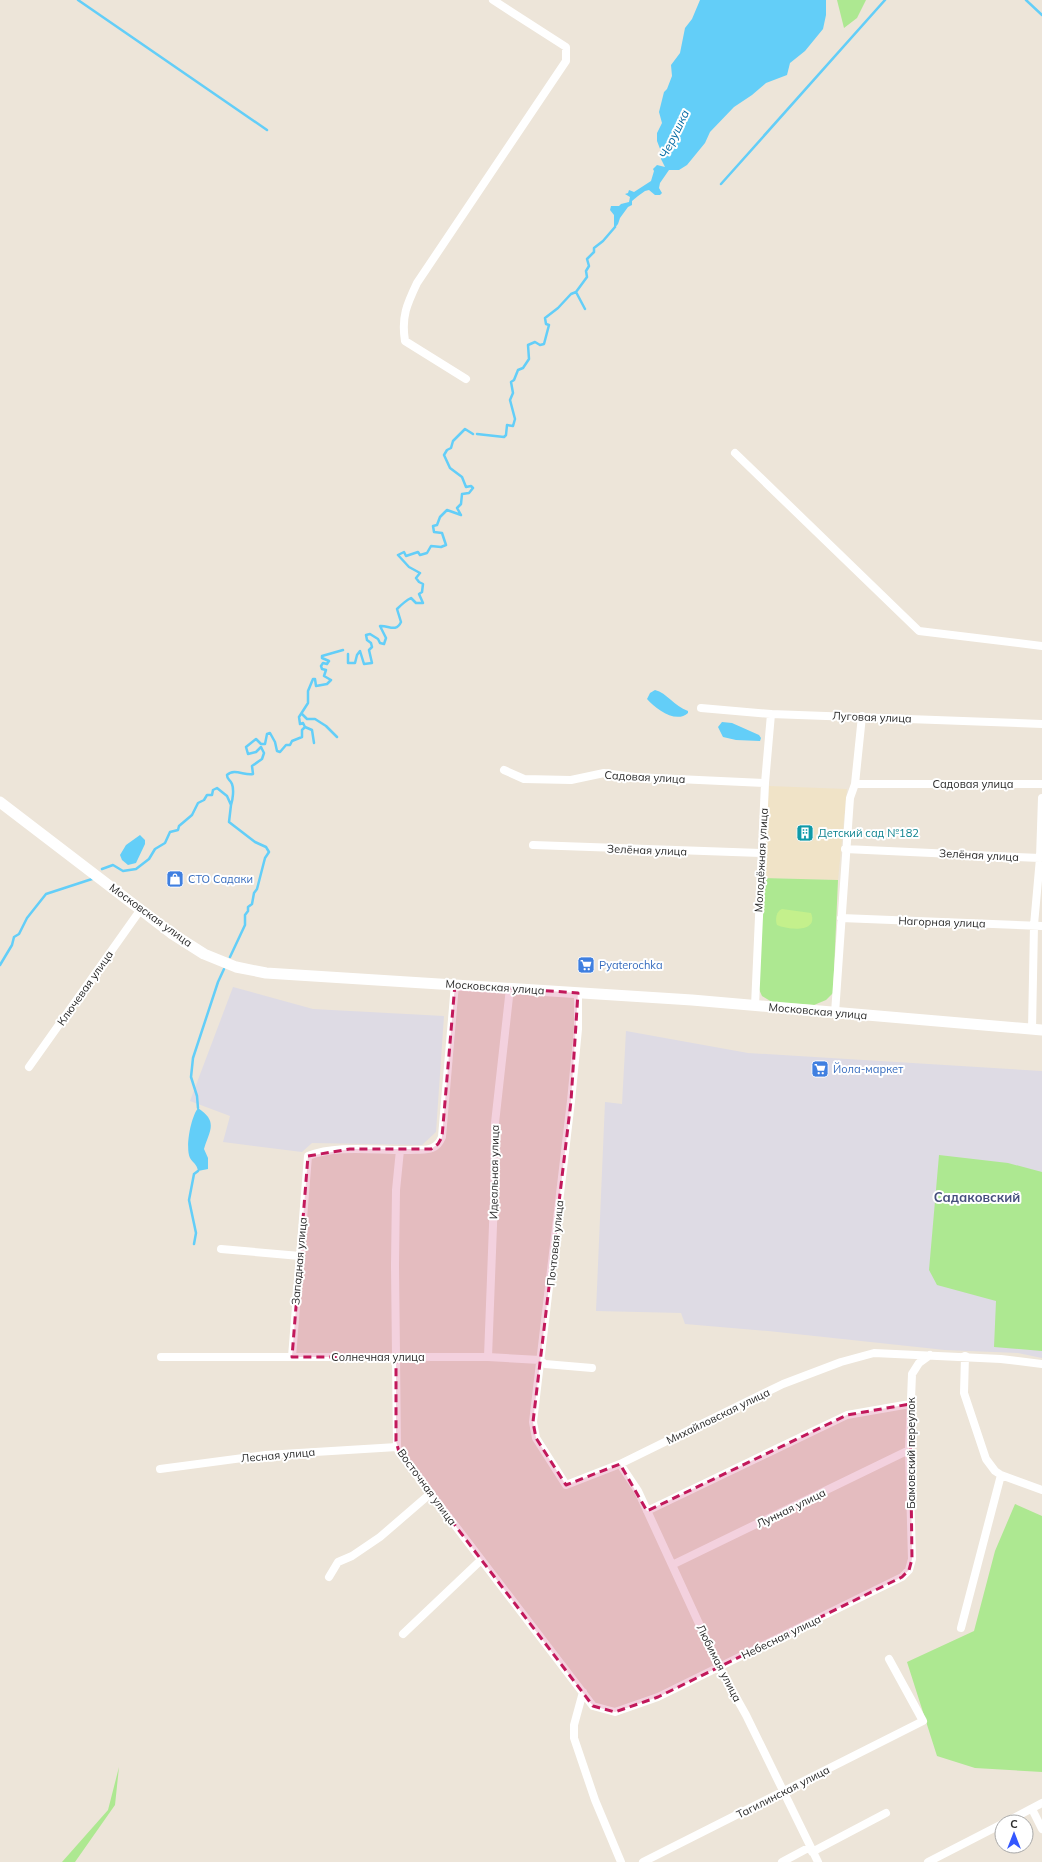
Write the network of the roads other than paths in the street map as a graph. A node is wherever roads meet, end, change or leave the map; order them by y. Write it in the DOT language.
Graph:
graph roads {
  1 [pos="493,0"];
  2 [pos="466,379"];
  3 [pos="735,453"];
  4 [pos="1042,646"];
  5 [pos="701,708"];
  6 [pos="771,714"];
  7 [pos="862,716"];
  8 [pos="1042,724"];
  9 [pos="504,770"];
  10 [pos="765,783"];
  11 [pos="855,784"];
  12 [pos="1042,784"];
  13 [pos="1042,798"];
  14 [pos="0,802"];
  15 [pos="533,845"];
  16 [pos="846,848"];
  17 [pos="761,853"];
  18 [pos="1040,858"];
  19 [pos="141,909"];
  20 [pos="841,918"];
  21 [pos="1038,926"];
  22 [pos="455,984"];
  23 [pos="510,988"];
  24 [pos="578,993"];
  25 [pos="754,1006"];
  26 [pos="835,1013"];
  27 [pos="1037,1030"];
  28 [pos="29,1067"];
  29 [pos="400,1150"];
  30 [pos="221,1249"];
  31 [pos="300,1256"];
  32 [pos="930,1355"];
  33 [pos="965,1356"];
  34 [pos="162,1357"];
  35 [pos="292,1357"];
  36 [pos="396,1357"];
  37 [pos="488,1357"];
  38 [pos="540,1360"];
  39 [pos="1042,1364"];
  40 [pos="592,1368"];
  41 [pos="910,1404"];
  42 [pos="397,1446"];
  43 [pos="909,1450"];
  44 [pos="620,1464"];
  45 [pos="160,1469"];
  46 [pos="1001,1475"];
  47 [pos="566,1485"];
  48 [pos="1042,1490"];
  49 [pos="430,1494"];
  50 [pos="647,1511"];
  51 [pos="912,1559"];
  52 [pos="481,1560"];
  53 [pos="672,1565"];
  54 [pos="329,1578"];
  55 [pos="961,1628"];
  56 [pos="403,1634"];
  57 [pos="890,1659"];
  58 [pos="719,1668"];
  59 [pos="583,1692"];
  60 [pos="593,1706"];
  61 [pos="784,1792"];
  62 [pos="1042,1803"];
  63 [pos="1032,1809"];
  64 [pos="886,1813"];
  65 [pos="1022,1814"];
  66 [pos="994,1829"];
  67 [pos="1042,1829"];
  68 [pos="811,1849"];
  69 [pos="939,1860"];
  70 [pos="621,1862"];
  71 [pos="643,1862"];
  72 [pos="782,1862"];
  73 [pos="818,1862"];
  74 [pos="928,1862"];
  1 -- 2 [label="street"];
  3 -- 4 [label="street"];
  5 -- 6 [label="street, Луговая улица"];
  6 -- 7 [label="street, Луговая улица"];
  6 -- 10 [label="street, Молодёжная улица"];
  7 -- 8 [label="street, Луговая улица"];
  7 -- 11 [label="street"];
  9 -- 10 [label="street, Садовая улица"];
  10 -- 17 [label="street, Молодёжная улица"];
  11 -- 12 [label="street, Садовая улица"];
  11 -- 16 [label="street"];
  13 -- 18 [label="street"];
  14 -- 19 [label="main road, Московская улица"];
  15 -- 17 [label="street, Зелёная улица"];
  16 -- 18 [label="street, Зелёная улица"];
  16 -- 20 [label="street"];
  17 -- 25 [label="street, Молодёжная улица"];
  18 -- 21 [label="street"];
  19 -- 22 [label="main road, Московская улица"];
  19 -- 28 [label="street, Ключевая улица"];
  20 -- 21 [label="street, Нагорная улица"];
  20 -- 26 [label="street"];
  21 -- 27 [label="street"];
  22 -- 23 [label="main road, Московская улица"];
  22 -- 29 [label="street"];
  23 -- 24 [label="main road, Московская улица"];
  23 -- 37 [label="street, Идеальная улица"];
  24 -- 25 [label="main road, Московская улица"];
  24 -- 38 [label="street, Почтовая улица"];
  25 -- 26 [label="main road, Московская улица"];
  26 -- 27 [label="main road, Московская улица"];
  29 -- 31 [label="street, Западная улица"];
  29 -- 36 [label="street, Восточная улица"];
  30 -- 31 [label="street"];
  31 -- 35 [label="street, Западная улица"];
  32 -- 33 [label="street"];
  32 -- 41 [label="street, Бамовский переулок"];
  32 -- 44 [label="street, Михайловская улица"];
  33 -- 39 [label="street"];
  33 -- 46 [label="street"];
  34 -- 35 [label="street, Солнечная улица"];
  35 -- 36 [label="street, Солнечная улица"];
  36 -- 37 [label="street, Солнечная улица"];
  36 -- 42 [label="street, Восточная улица"];
  37 -- 38 [label="street, Солнечная улица"];
  38 -- 40 [label="street, Солнечная улица"];
  38 -- 47 [label="street, Почтовая улица"];
  41 -- 43 [label="street, Бамовский переулок"];
  41 -- 50 [label="street"];
  42 -- 45 [label="street, Лесная улица"];
  42 -- 49 [label="street, Восточная улица"];
  43 -- 51 [label="street, Бамовский переулок"];
  43 -- 53 [label="street, Лунная улица"];
  44 -- 47 [label="street, Михайловская улица"];
  44 -- 50 [label="street, Любимая улица"];
  46 -- 48 [label="street"];
  46 -- 55 [label="street"];
  49 -- 52 [label="street, Восточная улица"];
  49 -- 54 [label="street"];
  50 -- 53 [label="street, Любимая улица"];
  51 -- 58 [label="street, Небесная улица"];
  52 -- 56 [label="street"];
  52 -- 59 [label="street, Восточная улица"];
  53 -- 58 [label="street, Любимая улица"];
  57 -- 61 [label="street, Тагилинская улица"];
  58 -- 60 [label="street, Небесная улица"];
  58 -- 61 [label="street, Любимая улица"];
  59 -- 60 [label="street, Восточная улица"];
  59 -- 70 [label="street"];
  61 -- 68 [label="street, Любимая улица"];
  61 -- 71 [label="street, Тагилинская улица"];
  62 -- 63 [label="street"];
  63 -- 65 [label="street"];
  63 -- 67 [label="street"];
  64 -- 68 [label="street"];
  66 -- 69 [label="street"];
  68 -- 72 [label="street"];
  68 -- 73 [label="street, Любимая улица"];
  69 -- 74 [label="street"];
}
